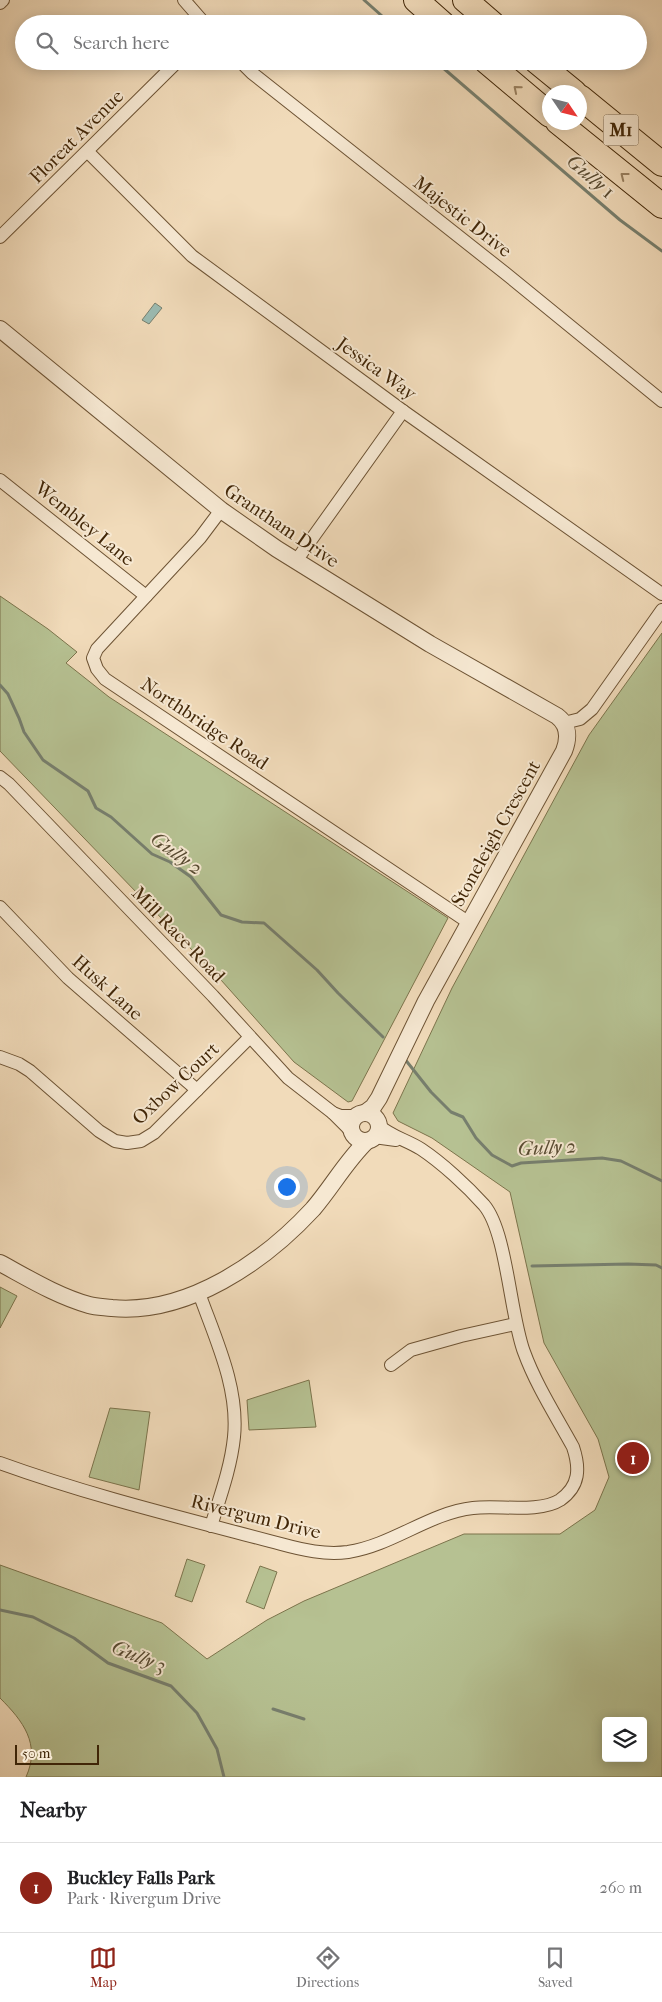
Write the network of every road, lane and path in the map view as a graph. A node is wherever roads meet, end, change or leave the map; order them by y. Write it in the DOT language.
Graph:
graph roads {
  1 [pos="3,0"];
  2 [pos="184,0"];
  3 [pos="416,0"];
  4 [pos="465,0"];
  5 [pos="0,3"];
  6 [pos="197,15"];
  7 [pos="433,15"];
  8 [pos="482,15"];
  9 [pos="169,70"];
  10 [pos="249,70"];
  11 [pos="497,70"];
  12 [pos="547,70"];
  13 [pos="565,85"];
  14 [pos="587,103"];
  15 [pos="542,108"];
  16 [pos="568,130"];
  17 [pos="88,152"];
  18 [pos="662,164"];
  19 [pos="662,206"];
  20 [pos="0,237"];
  21 [pos="0,329"];
  22 [pos="662,401"];
  23 [pos="404,411"];
  24 [pos="0,480"];
  25 [pos="221,510"];
  26 [pos="296,561"];
  27 [pos="662,594"];
  28 [pos="146,596"];
  29 [pos="662,610"];
  30 [pos="564,722"];
  31 [pos="0,777"];
  32 [pos="0,907"];
  33 [pos="468,922"];
  34 [pos="249,1038"];
  35 [pos="0,1057"];
  36 [pos="197,1090"];
  37 [pos="365,1128"];
  38 [pos="0,1263"];
  39 [pos="199,1293"];
  40 [pos="515,1324"];
  41 [pos="391,1365"];
  42 [pos="0,1463"];
  43 [pos="211,1526"];
  1 -- 5 [label="street"];
  2 -- 6 [label="street"];
  3 -- 7 [label="highway"];
  4 -- 8 [label="highway"];
  9 -- 17 [label="street, Floreat Avenue"];
  10 -- 22 [label="street, Majestic Drive"];
  15 -- 11 [label="highway, one-way"];
  12 -- 13 [label="highway"];
  14 -- 18 [label="highway, M1"];
  19 -- 16 [label="highway, M1, one-way"];
  17 -- 20 [label="street, Floreat Avenue"];
  17 -- 23 [label="street, Jessica Way"];
  21 -- 25 [label="street, Grantham Drive"];
  23 -- 26 [label="street"];
  23 -- 27 [label="street, Jessica Way"];
  24 -- 28 [label="street, Wembley Lane"];
  25 -- 26 [label="street, Grantham Drive"];
  25 -- 28 [label="street, Northbridge Road"];
  26 -- 30 [label="street, Grantham Drive"];
  28 -- 33 [label="street, Northbridge Road"];
  29 -- 30 [label="street"];
  30 -- 33 [label="street, Stoneleigh Crescent"];
  31 -- 34 [label="street, Mill Race Road"];
  32 -- 36 [label="street, Husk Lane"];
  33 -- 37 [label="street, Stoneleigh Crescent"];
  34 -- 36 [label="street, Oxbow Court"];
  34 -- 37 [label="street, Mill Race Road"];
  35 -- 36 [label="street, Oxbow Court"];
  37 -- 39 [label="street"];
  37 -- 40 [label="street, Rivergum Drive"];
  38 -- 39 [label="street"];
  39 -- 43 [label="street"];
  40 -- 41 [label="street"];
  40 -- 43 [label="street, Rivergum Drive"];
  42 -- 43 [label="street, Rivergum Drive"];
}
